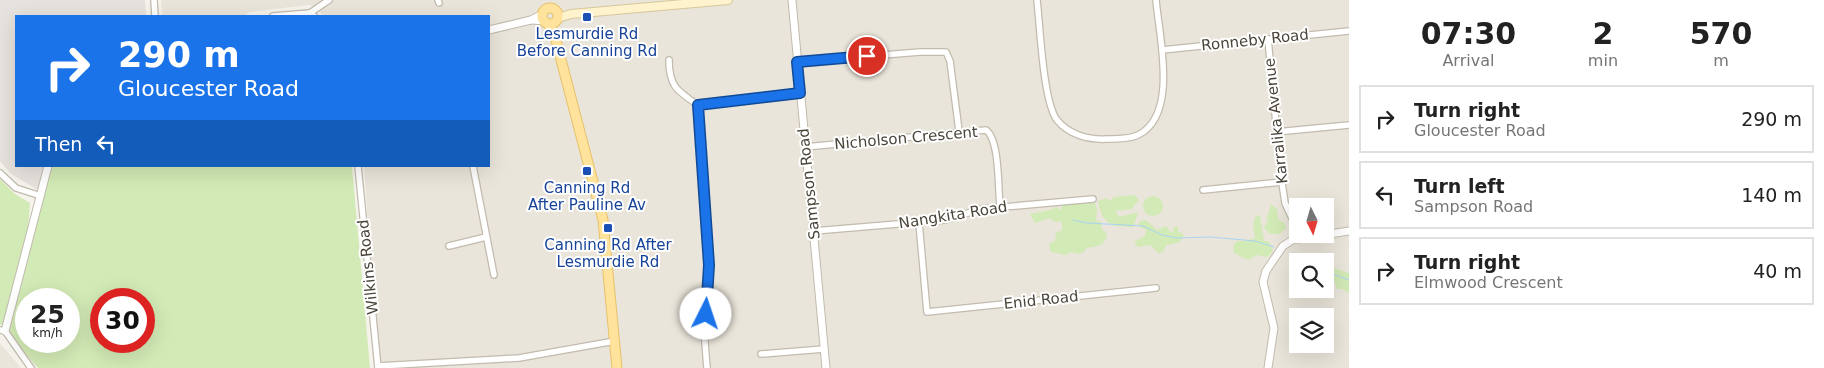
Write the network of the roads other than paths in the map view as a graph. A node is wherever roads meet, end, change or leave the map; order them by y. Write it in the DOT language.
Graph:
graph roads {
  1 [pos="154,0"];
  2 [pos="329,0"];
  3 [pos="546,0"];
  4 [pos="728,0"];
  5 [pos="792,0"];
  6 [pos="1037,0"];
  7 [pos="1156,0"];
  8 [pos="155,15"];
  9 [pos="312,15"];
  10 [pos="550,17"];
  11 [pos="490,30"];
  12 [pos="1349,31"];
  13 [pos="1268,39"];
  14 [pos="1162,50"];
  15 [pos="669,60"];
  16 [pos="797,62"];
  17 [pos="800,93"];
  18 [pos="698,105"];
  19 [pos="1349,125"];
  20 [pos="959,131"];
  21 [pos="1276,132"];
  22 [pos="805,147"];
  23 [pos="48,167"];
  24 [pos="358,167"];
  25 [pos="473,167"];
  26 [pos="0,173"];
  27 [pos="1282,182"];
  28 [pos="1202,190"];
  29 [pos="41,196"];
  30 [pos="1093,199"];
  31 [pos="1000,207"];
  32 [pos="1289,211"];
  33 [pos="920,223"];
  34 [pos="814,231"];
  35 [pos="1349,231"];
  36 [pos="1334,233"];
  37 [pos="486,237"];
  38 [pos="1289,243"];
  39 [pos="449,246"];
  40 [pos="494,276"];
  41 [pos="1156,288"];
  42 [pos="2,331"];
  43 [pos="615,341"];
  44 [pos="824,349"];
  45 [pos="761,354"];
  46 [pos="489,361"];
  47 [pos="378,367"];
  48 [pos="30,368"];
  49 [pos="489,368"];
  50 [pos="617,368"];
  51 [pos="707,368"];
  52 [pos="826,368"];
  53 [pos="1268,368"];
  1 -- 8 [label="street"];
  2 -- 9 [label="street"];
  3 -- 10 [label="main road"];
  4 -- 10 [label="main road"];
  5 -- 16 [label="street, Sampson Road"];
  6 -- 14 [label="street"];
  7 -- 14 [label="street"];
  10 -- 11 [label="street"];
  10 -- 43 [label="main road"];
  12 -- 13 [label="street, Ronneby Road"];
  13 -- 14 [label="street, Ronneby Road"];
  13 -- 21 [label="street, Karralika Avenue"];
  15 -- 18 [label="street"];
  16 -- 17 [label="street, Sampson Road"];
  16 -- 20 [label="street"];
  17 -- 18 [label="street"];
  17 -- 22 [label="street, Sampson Road"];
  18 -- 51 [label="street"];
  19 -- 21 [label="street"];
  20 -- 22 [label="street, Nicholson Crescent"];
  20 -- 31 [label="street, Nicholson Crescent"];
  21 -- 27 [label="street, Karralika Avenue"];
  22 -- 34 [label="street, Sampson Road"];
  23 -- 29 [label="street"];
  24 -- 47 [label="street, Wilkins Road"];
  25 -- 37 [label="street"];
  26 -- 29 [label="street"];
  27 -- 28 [label="street"];
  27 -- 32 [label="street, Karralika Avenue"];
  29 -- 42 [label="street"];
  30 -- 31 [label="street, Nangkita Road"];
  31 -- 33 [label="street, Nangkita Road"];
  33 -- 34 [label="street, Nangkita Road"];
  33 -- 41 [label="street, Enid Road"];
  34 -- 44 [label="street, Sampson Road"];
  35 -- 36 [label="street"];
  37 -- 39 [label="street"];
  37 -- 40 [label="street"];
  38 -- 53 [label="street"];
  42 -- 48 [label="street"];
  43 -- 46 [label="street"];
  43 -- 50 [label="main road"];
  44 -- 45 [label="street"];
  44 -- 52 [label="street, Sampson Road"];
  46 -- 47 [label="street"];
  46 -- 49 [label="street"];
}
